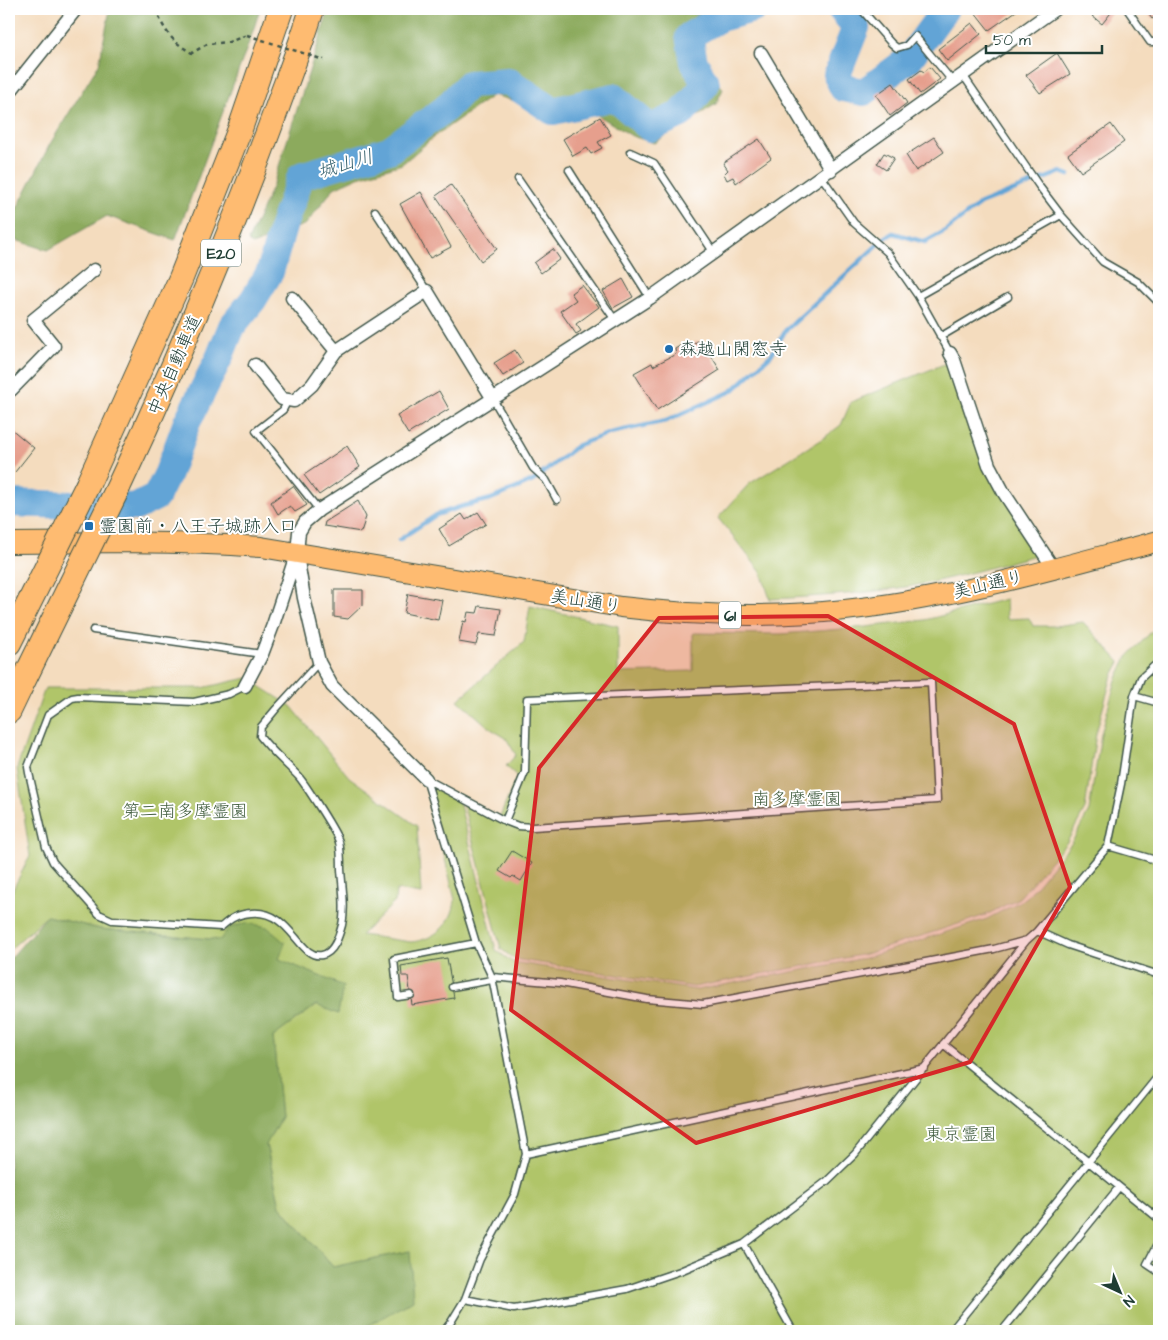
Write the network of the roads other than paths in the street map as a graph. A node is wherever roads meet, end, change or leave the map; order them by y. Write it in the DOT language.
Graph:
graph roads {
  1 [pos="76,9"];
  2 [pos="281,9"];
  3 [pos="312,9"];
  4 [pos="861,9"];
  5 [pos="1055,9"];
  6 [pos="1127,9"];
  7 [pos="1159,42"];
  8 [pos="761,53"];
  9 [pos="958,78"];
  10 [pos="9,93"];
  11 [pos="630,152"];
  12 [pos="569,170"];
  13 [pos="826,173"];
  14 [pos="518,179"];
  15 [pos="375,211"];
  16 [pos="1061,215"];
  17 [pos="714,254"];
  18 [pos="94,270"];
  19 [pos="427,291"];
  20 [pos="918,296"];
  21 [pos="1008,297"];
  22 [pos="292,298"];
  23 [pos="650,298"];
  24 [pos="1159,304"];
  25 [pos="615,320"];
  26 [pos="940,337"];
  27 [pos="336,351"];
  28 [pos="950,353"];
  29 [pos="255,365"];
  30 [pos="9,388"];
  31 [pos="493,399"];
  32 [pos="288,400"];
  33 [pos="557,500"];
  34 [pos="319,510"];
  35 [pos="1159,541"];
  36 [pos="9,543"];
  37 [pos="297,552"];
  38 [pos="1054,569"];
  39 [pos="93,630"];
  40 [pos="9,643"];
  41 [pos="262,654"];
  42 [pos="319,662"];
  43 [pos="1159,663"];
  44 [pos="245,686"];
  45 [pos="1134,696"];
  46 [pos="1159,704"];
  47 [pos="9,711"];
  48 [pos="426,779"];
  49 [pos="505,820"];
  50 [pos="1108,846"];
  51 [pos="1159,861"];
  52 [pos="1037,931"];
  53 [pos="1026,940"];
  54 [pos="476,943"];
  55 [pos="1159,975"];
  56 [pos="492,978"];
  57 [pos="452,987"];
  58 [pos="410,995"];
  59 [pos="943,1044"];
  60 [pos="925,1068"];
  61 [pos="1159,1075"];
  62 [pos="526,1154"];
  63 [pos="1089,1163"];
  64 [pos="1119,1187"];
  65 [pos="1159,1219"];
  66 [pos="1159,1241"];
  67 [pos="744,1244"];
  68 [pos="1159,1272"];
  69 [pos="464,1299"];
  70 [pos="444,1331"];
  71 [pos="793,1331"];
  72 [pos="951,1331"];
  73 [pos="1002,1331"];
  1 -- 10 [label="street"];
  2 -- 40 [label="highway, 中央自動車道 / E20, bridge"];
  3 -- 47 [label="highway, 中央自動車道 / E20, bridge"];
  4 -- 9 [label="lane"];
  5 -- 9 [label="street"];
  6 -- 7 [label="lane"];
  8 -- 13 [label="street"];
  9 -- 13 [label="street"];
  9 -- 16 [label="lane"];
  11 -- 17 [label="lane"];
  12 -- 23 [label="lane"];
  13 -- 17 [label="street"];
  13 -- 20 [label="lane"];
  14 -- 25 [label="lane"];
  15 -- 19 [label="lane"];
  16 -- 20 [label="lane"];
  16 -- 24 [label="lane"];
  17 -- 23 [label="street"];
  18 -- 30 [label="street"];
  19 -- 27 [label="street"];
  19 -- 31 [label="street"];
  20 -- 26 [label="lane"];
  21 -- 26 [label="lane"];
  22 -- 27 [label="street"];
  23 -- 25 [label="street"];
  25 -- 31 [label="street"];
  26 -- 28 [label="lane"];
  27 -- 32 [label="street"];
  28 -- 38 [label="street"];
  29 -- 32 [label="street"];
  31 -- 33 [label="lane"];
  31 -- 34 [label="street"];
  32 -- 34 [label="lane"];
  34 -- 37 [label="street"];
  35 -- 38 [label="main road, 美山通り / 61"];
  36 -- 37 [label="main road, 美山通り / 61"];
  37 -- 38 [label="main road, 美山通り / 61"];
  37 -- 41 [label="street"];
  37 -- 42 [label="street"];
  39 -- 41 [label="lane"];
  41 -- 44 [label="street"];
  42 -- 44 [label="lane"];
  42 -- 48 [label="street"];
  43 -- 45 [label="lane"];
  45 -- 46 [label="lane"];
  45 -- 50 [label="lane"];
  48 -- 49 [label="lane"];
  48 -- 54 [label="lane"];
  49 -- 49 [label="lane"];
  50 -- 51 [label="lane"];
  50 -- 52 [label="lane"];
  52 -- 53 [label="lane"];
  52 -- 55 [label="lane"];
  53 -- 56 [label="lane"];
  53 -- 59 [label="lane"];
  54 -- 56 [label="lane"];
  54 -- 58 [label="lane"];
  56 -- 57 [label="lane"];
  56 -- 62 [label="lane"];
  59 -- 60 [label="lane"];
  59 -- 63 [label="lane"];
  60 -- 62 [label="lane"];
  60 -- 67 [label="lane"];
  61 -- 63 [label="lane"];
  62 -- 69 [label="lane"];
  63 -- 64 [label="lane"];
  63 -- 72 [label="lane"];
  64 -- 65 [label="lane"];
  64 -- 73 [label="lane"];
  66 -- 68 [label="lane"];
  67 -- 69 [label="lane"];
  67 -- 71 [label="lane"];
  69 -- 70 [label="lane"];
}
